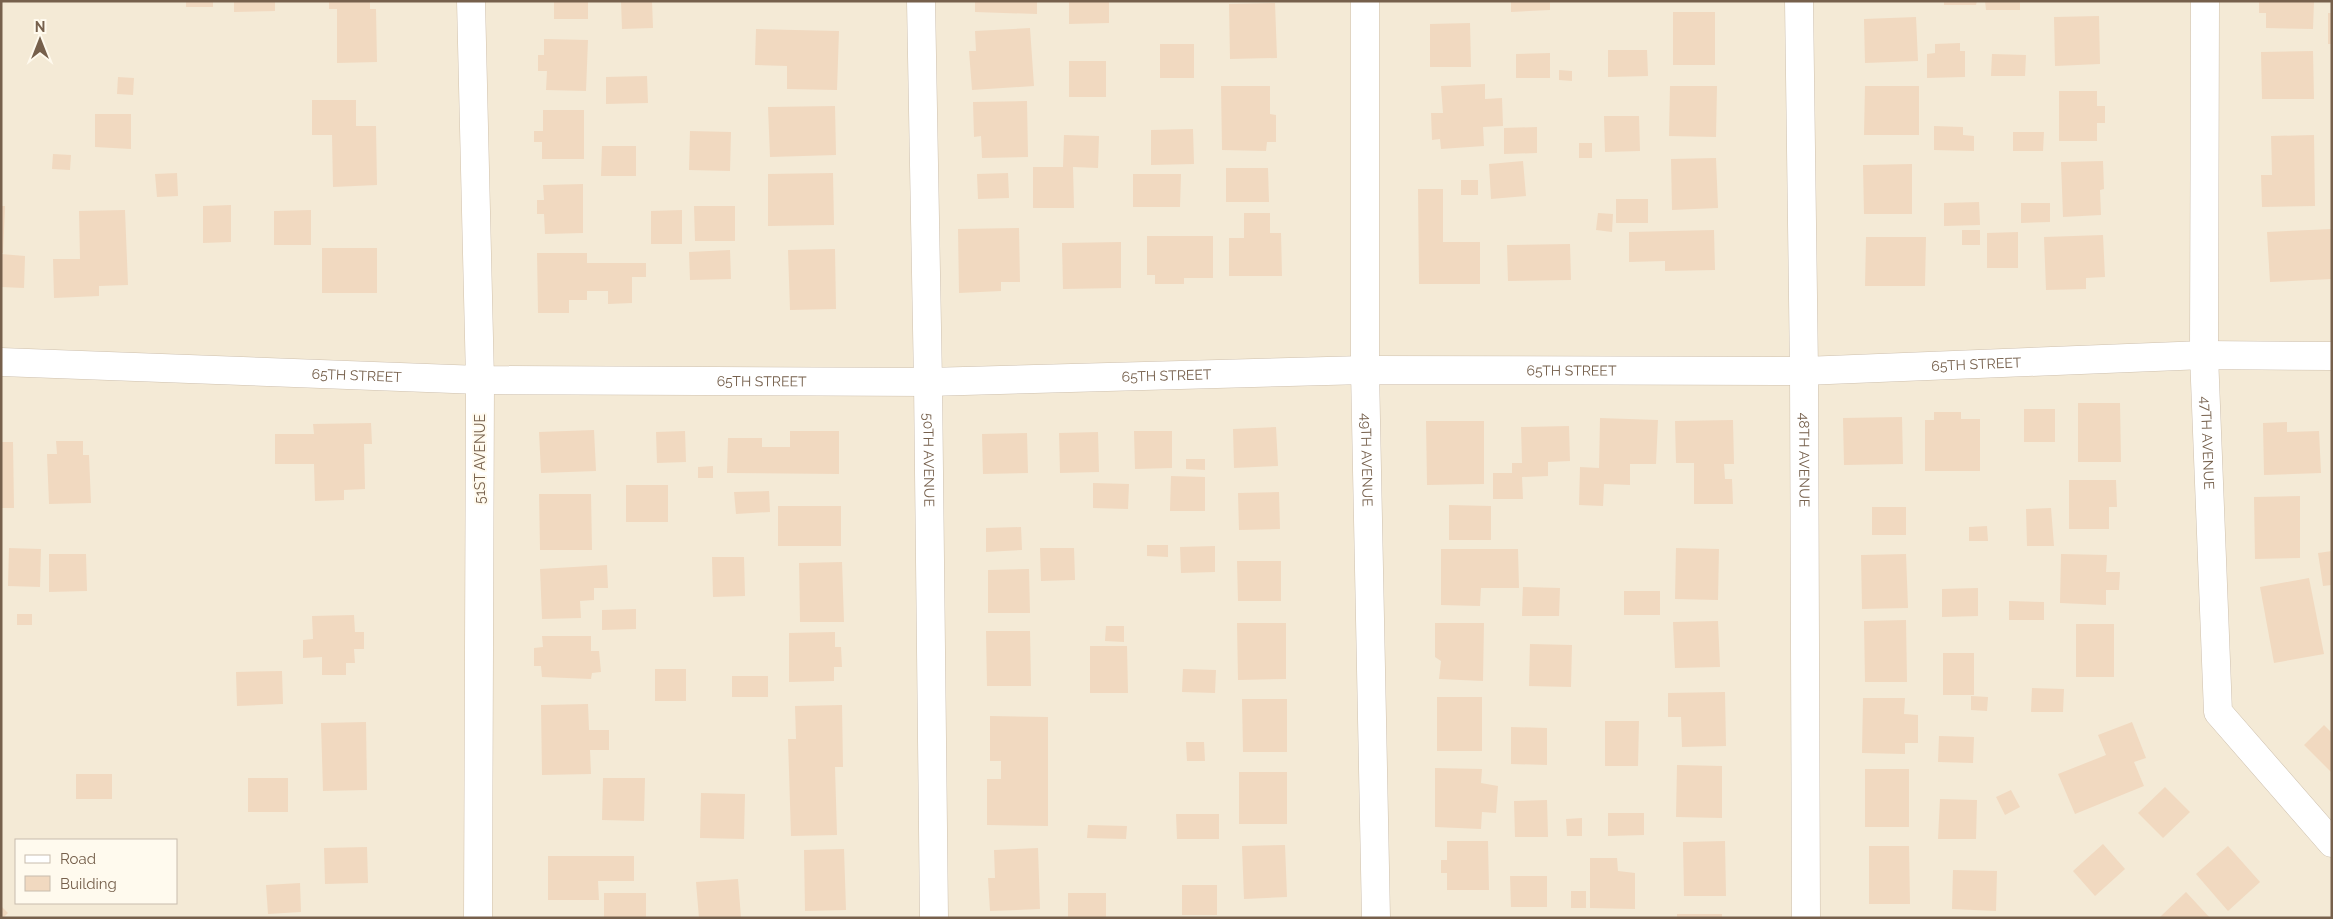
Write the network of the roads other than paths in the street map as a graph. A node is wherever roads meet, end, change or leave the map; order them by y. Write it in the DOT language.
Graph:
graph roads {
  1 [pos="471,1"];
  2 [pos="921,1"];
  3 [pos="1365,1"];
  4 [pos="1799,1"];
  5 [pos="2205,1"];
  6 [pos="2204,355"];
  7 [pos="2332,356"];
  8 [pos="1,362"];
  9 [pos="1364,370"];
  10 [pos="1804,371"];
  11 [pos="480,380"];
  12 [pos="928,382"];
  13 [pos="2332,844"];
  14 [pos="478,918"];
  15 [pos="934,918"];
  16 [pos="1376,918"];
  17 [pos="1806,918"];
  1 -- 11 [label="street, 51ST AVENUE"];
  2 -- 12 [label="street, 50TH AVENUE"];
  3 -- 9 [label="street, 49TH AVENUE"];
  4 -- 10 [label="street, 48TH AVENUE"];
  5 -- 6 [label="street, 47TH AVENUE"];
  6 -- 7 [label="street, 65TH STREET"];
  6 -- 10 [label="street, 65TH STREET"];
  6 -- 13 [label="street, 47TH AVENUE"];
  8 -- 11 [label="street, 65TH STREET"];
  9 -- 10 [label="street, 65TH STREET"];
  9 -- 12 [label="street, 65TH STREET"];
  9 -- 16 [label="street, 49TH AVENUE"];
  10 -- 17 [label="street, 48TH AVENUE"];
  11 -- 12 [label="street, 65TH STREET"];
  11 -- 14 [label="street, 51ST AVENUE"];
  12 -- 15 [label="street, 50TH AVENUE"];
}
